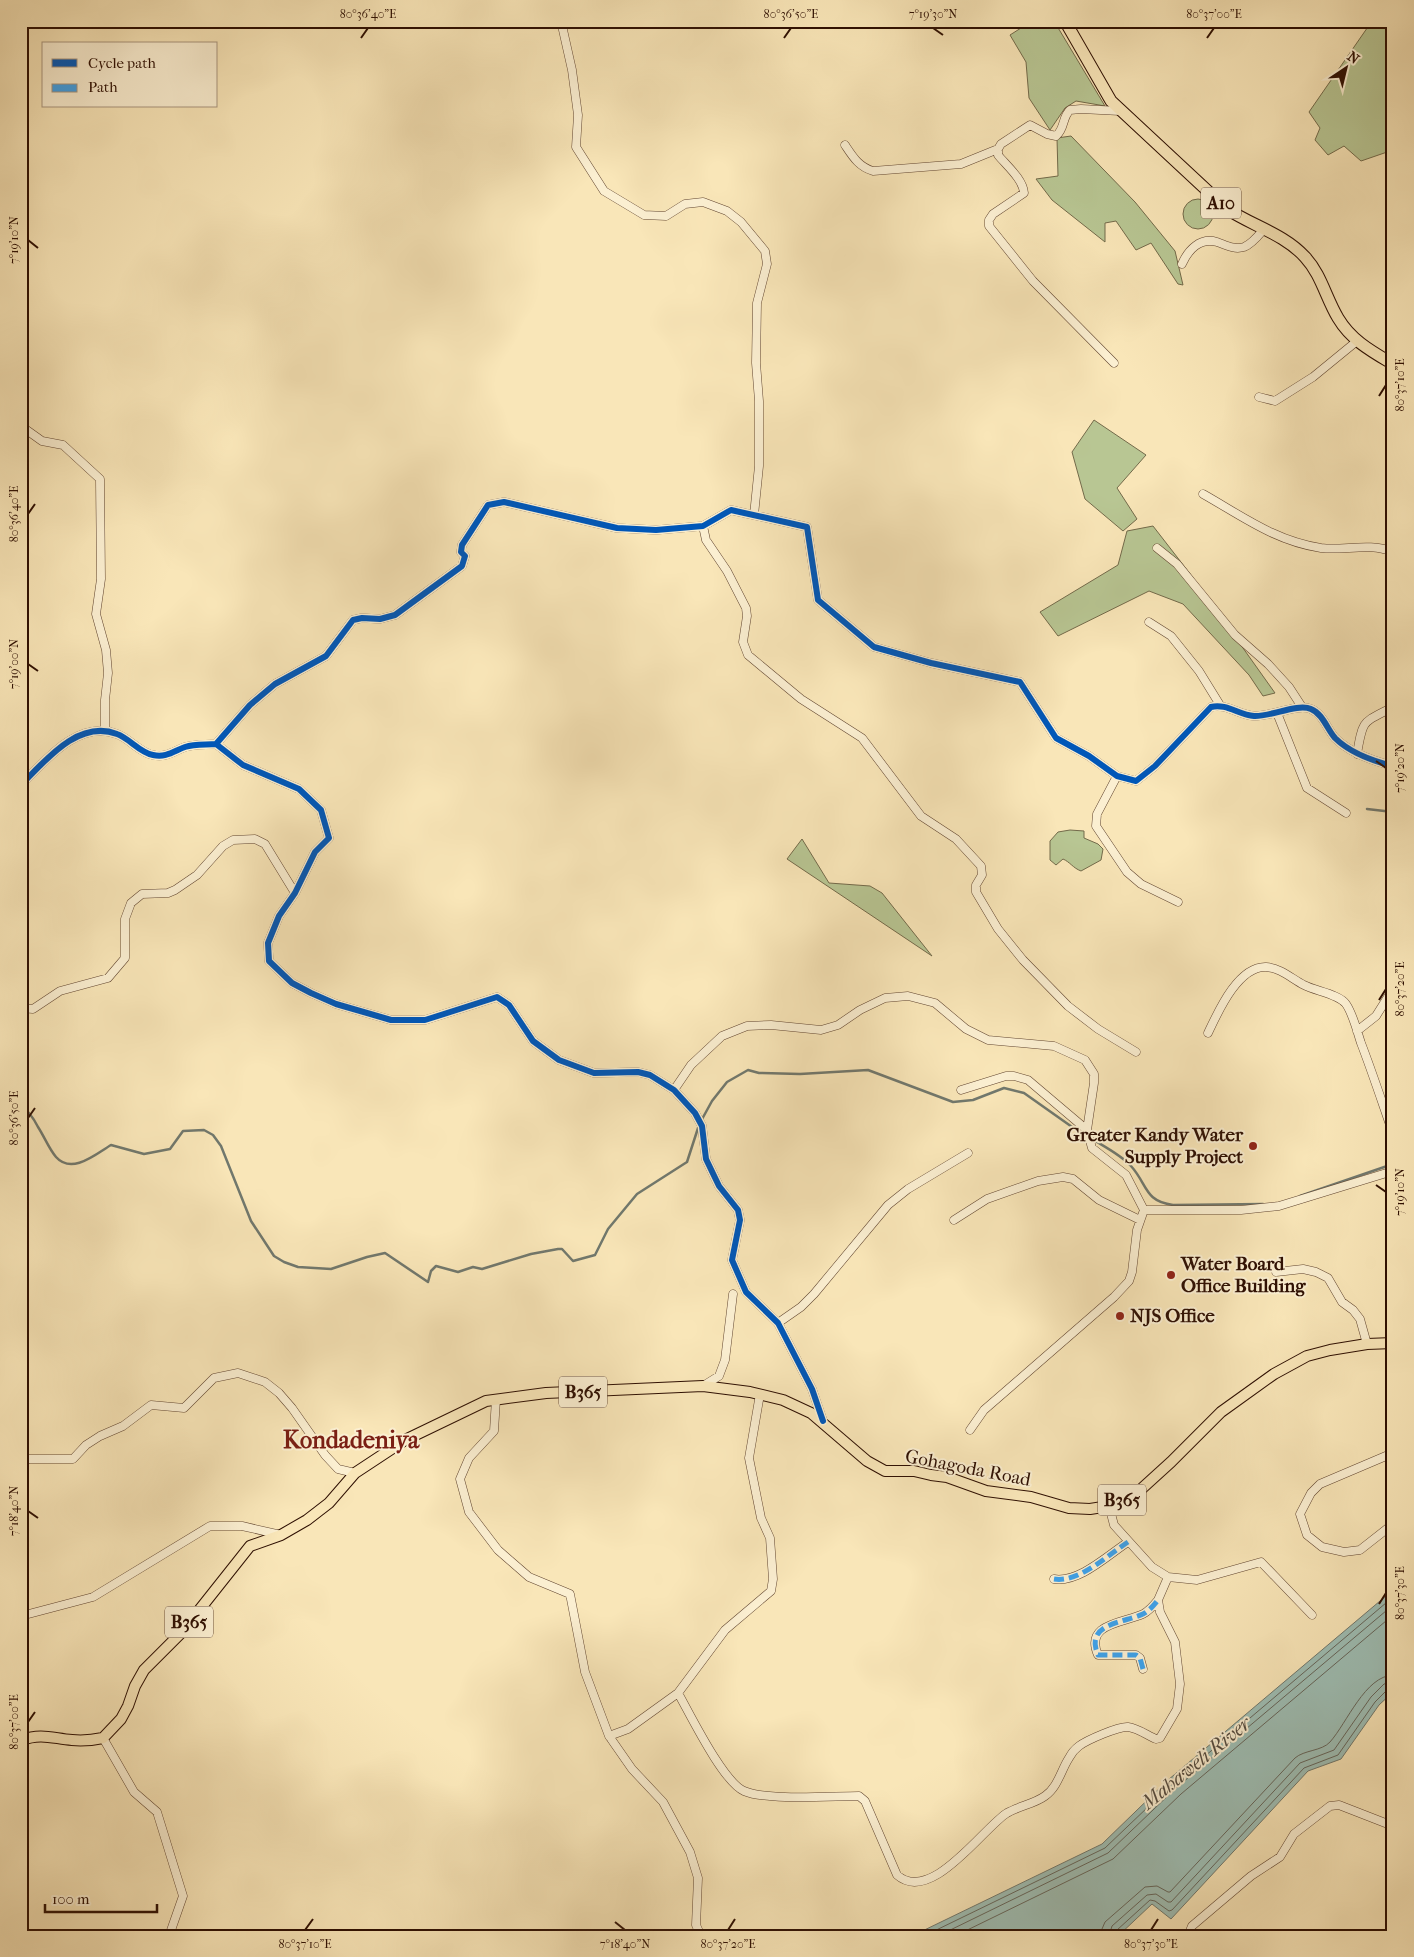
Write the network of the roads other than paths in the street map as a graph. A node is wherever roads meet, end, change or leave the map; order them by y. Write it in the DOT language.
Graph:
graph roads {
  1 [pos="560,21"];
  2 [pos="1080,21"];
  3 [pos="1067,24"];
  4 [pos="1120,111"];
  5 [pos="845,146"];
  6 [pos="998,149"];
  7 [pos="1264,230"];
  8 [pos="1182,264"];
  9 [pos="1357,341"];
  10 [pos="1114,363"];
  11 [pos="1393,364"];
  12 [pos="1259,396"];
  13 [pos="21,426"];
  14 [pos="1203,494"];
  15 [pos="754,515"];
  16 [pos="703,526"];
  17 [pos="1157,548"];
  18 [pos="1393,552"];
  19 [pos="1149,622"];
  20 [pos="1220,705"];
  21 [pos="1302,707"];
  22 [pos="1393,707"];
  23 [pos="1276,713"];
  24 [pos="105,730"];
  25 [pos="216,744"];
  26 [pos="1357,754"];
  27 [pos="1393,766"];
  28 [pos="1117,776"];
  29 [pos="21,785"];
  30 [pos="1346,813"];
  31 [pos="295,893"];
  32 [pos="1178,902"];
  33 [pos="1393,989"];
  34 [pos="21,1008"];
  35 [pos="1357,1032"];
  36 [pos="1208,1033"];
  37 [pos="1136,1052"];
  38 [pos="674,1090"];
  39 [pos="961,1090"];
  40 [pos="1393,1127"];
  41 [pos="1087,1130"];
  42 [pos="968,1154"];
  43 [pos="1393,1171"];
  44 [pos="1144,1210"];
  45 [pos="954,1220"];
  46 [pos="1140,1220"];
  47 [pos="1276,1272"];
  48 [pos="733,1294"];
  49 [pos="778,1323"];
  50 [pos="1367,1344"];
  51 [pos="1393,1344"];
  52 [pos="703,1386"];
  53 [pos="760,1394"];
  54 [pos="496,1398"];
  55 [pos="823,1421"];
  56 [pos="970,1430"];
  57 [pos="1393,1453"];
  58 [pos="21,1462"];
  59 [pos="355,1473"];
  60 [pos="1109,1506"];
  61 [pos="1393,1524"];
  62 [pos="282,1535"];
  63 [pos="1128,1542"];
  64 [pos="1168,1577"];
  65 [pos="1054,1579"];
  66 [pos="1158,1600"];
  67 [pos="1312,1615"];
  68 [pos="21,1616"];
  69 [pos="1143,1669"];
  70 [pos="678,1692"];
  71 [pos="609,1736"];
  72 [pos="103,1738"];
  73 [pos="21,1740"];
  74 [pos="1393,1826"];
  75 [pos="169,1936"];
  76 [pos="701,1936"];
  77 [pos="1188,1936"];
  1 -- 15 [label="street"];
  2 -- 3 [label="street"];
  3 -- 4 [label="highway, A10"];
  4 -- 6 [label="street"];
  4 -- 7 [label="highway, A10"];
  5 -- 6 [label="street"];
  6 -- 10 [label="street"];
  7 -- 8 [label="street"];
  7 -- 9 [label="highway, A10"];
  9 -- 11 [label="highway, A10"];
  9 -- 12 [label="street"];
  13 -- 24 [label="street"];
  14 -- 18 [label="street"];
  15 -- 16 [label="street"];
  15 -- 28 [label="street"];
  16 -- 25 [label="street"];
  16 -- 37 [label="street"];
  17 -- 21 [label="street"];
  19 -- 20 [label="street"];
  20 -- 23 [label="street"];
  20 -- 28 [label="street"];
  21 -- 23 [label="street"];
  21 -- 26 [label="street"];
  22 -- 26 [label="street"];
  23 -- 30 [label="street"];
  24 -- 25 [label="street"];
  24 -- 29 [label="street"];
  25 -- 31 [label="street"];
  26 -- 27 [label="street"];
  28 -- 32 [label="street"];
  31 -- 34 [label="street"];
  31 -- 38 [label="street"];
  33 -- 35 [label="street"];
  35 -- 36 [label="street"];
  35 -- 40 [label="street"];
  38 -- 41 [label="street"];
  38 -- 49 [label="street"];
  39 -- 41 [label="street"];
  41 -- 44 [label="street"];
  42 -- 49 [label="street"];
  43 -- 44 [label="street"];
  44 -- 46 [label="street"];
  45 -- 46 [label="street"];
  46 -- 56 [label="street"];
  47 -- 50 [label="street"];
  48 -- 52 [label="street"];
  49 -- 55 [label="street"];
  50 -- 51 [label="main road, Gohagoda Road / B365"];
  50 -- 60 [label="main road, Gohagoda Road / B365"];
  52 -- 53 [label="main road, Gohagoda Road / B365"];
  52 -- 54 [label="main road, Gohagoda Road / B365"];
  53 -- 55 [label="main road, Gohagoda Road / B365"];
  53 -- 70 [label="street"];
  54 -- 59 [label="main road, Gohagoda Road / B365"];
  54 -- 71 [label="street"];
  55 -- 60 [label="main road, Gohagoda Road / B365"];
  57 -- 61 [label="street"];
  58 -- 59 [label="street"];
  59 -- 62 [label="main road, Gohagoda Road / B365"];
  60 -- 63 [label="street"];
  62 -- 68 [label="street"];
  62 -- 72 [label="main road, Gohagoda Road / B365"];
  63 -- 64 [label="street"];
  63 -- 65 [label="street"];
  64 -- 66 [label="street"];
  64 -- 67 [label="street"];
  66 -- 69 [label="street"];
  66 -- 70 [label="street"];
  70 -- 71 [label="street"];
  71 -- 76 [label="street"];
  72 -- 73 [label="main road"];
  72 -- 75 [label="street"];
  74 -- 77 [label="street"];
}
